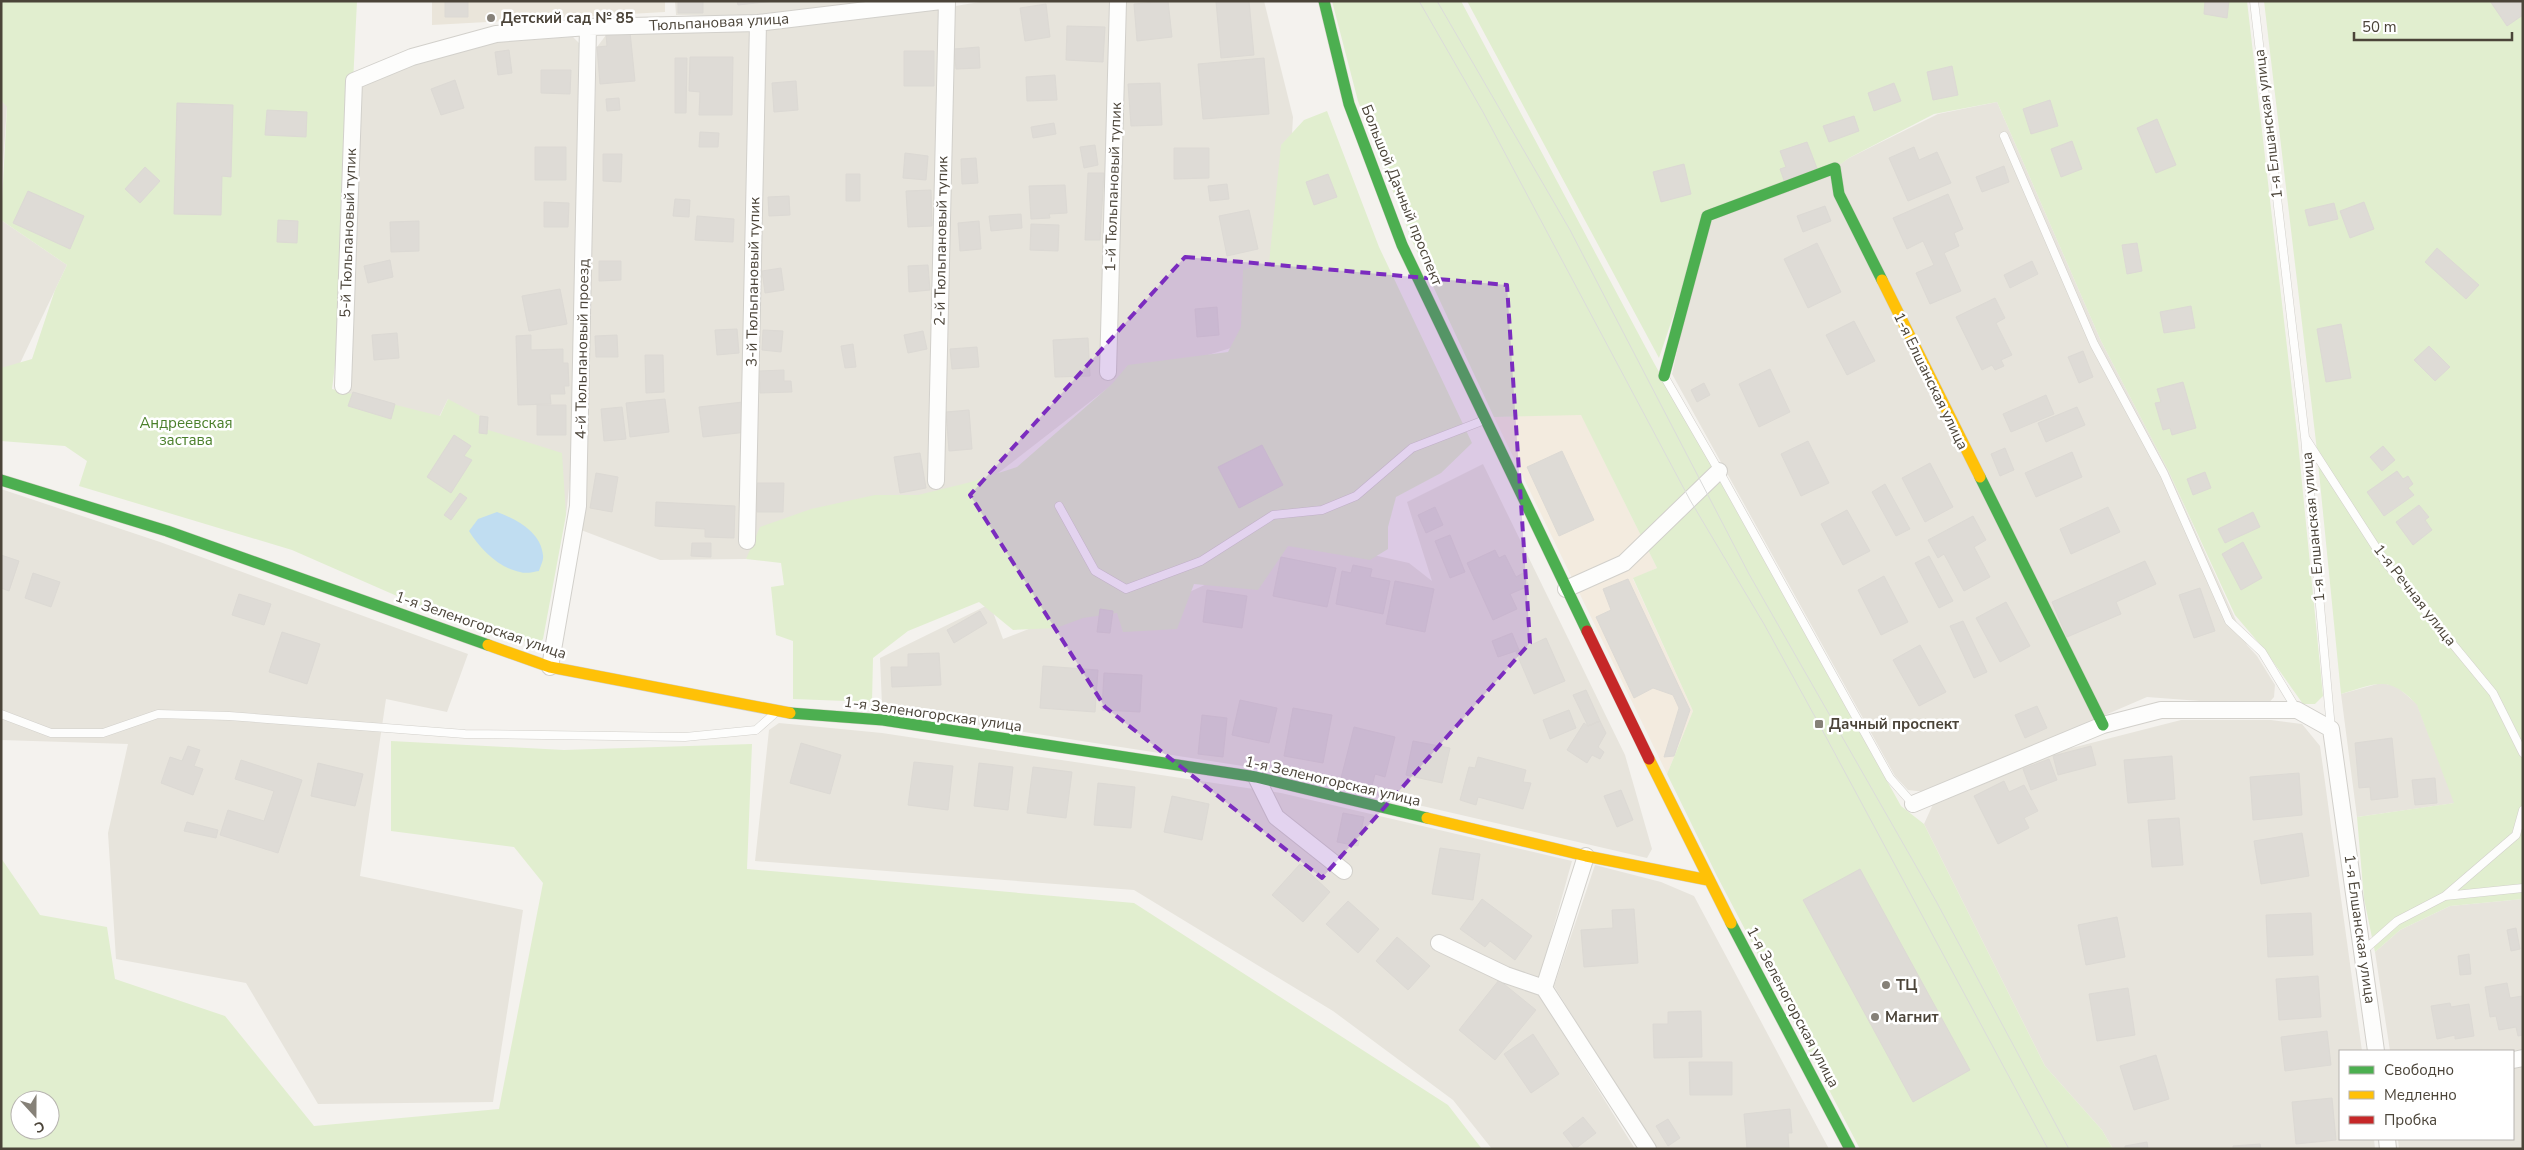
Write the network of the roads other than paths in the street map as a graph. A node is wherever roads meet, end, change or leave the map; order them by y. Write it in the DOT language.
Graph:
graph roads {
  1 [pos="942,1"];
  2 [pos="946,1"];
  3 [pos="1118,1"];
  4 [pos="1324,1"];
  5 [pos="2254,1"];
  6 [pos="758,23"];
  7 [pos="588,27"];
  8 [pos="354,81"];
  9 [pos="2004,136"];
  10 [pos="1108,372"];
  11 [pos="1664,376"];
  12 [pos="342,386"];
  13 [pos="1484,420"];
  14 [pos="2305,437"];
  15 [pos="1719,471"];
  16 [pos="1,480"];
  17 [pos="936,481"];
  18 [pos="1059,506"];
  19 [pos="747,541"];
  20 [pos="1566,590"];
  21 [pos="550,667"];
  22 [pos="2297,710"];
  23 [pos="777,712"];
  24 [pos="1,714"];
  25 [pos="2103,724"];
  26 [pos="2331,729"];
  27 [pos="2523,753"];
  28 [pos="1256,777"];
  29 [pos="1913,804"];
  30 [pos="2523,810"];
  31 [pos="1586,856"];
  32 [pos="1344,872"];
  33 [pos="1708,880"];
  34 [pos="2523,888"];
  35 [pos="2445,896"];
  36 [pos="1439,943"];
  37 [pos="2363,950"];
  38 [pos="1544,988"];
  39 [pos="2376,1050"];
  40 [pos="1648,1149"];
  41 [pos="1850,1149"];
  1 -- 6 [label="street, Тюльпановая улица"];
  2 -- 17 [label="street, 2-й Тюльпановый тупик"];
  3 -- 10 [label="street, 1-й Тюльпановый тупик"];
  4 -- 13 [label="street, Большой Дачный проспект"];
  5 -- 14 [label="lane, 1-я Елшанская улица"];
  6 -- 7 [label="street, Тюльпановая улица"];
  6 -- 19 [label="street, 3-й Тюльпановый тупик"];
  7 -- 8 [label="street, Тюльпановая улица"];
  7 -- 21 [label="street, 4-й Тюльпановый проезд"];
  8 -- 12 [label="street, 5-й Тюльпановый тупик"];
  9 -- 22 [label="lane"];
  11 -- 15 [label="lane"];
  11 -- 25 [label="street, 1-я Елшанская улица"];
  13 -- 18 [label="lane"];
  13 -- 20 [label="street, 1-я Зеленогорская улица"];
  14 -- 26 [label="lane, 1-я Елшанская улица"];
  14 -- 27 [label="lane, 1-я Речная улица"];
  15 -- 20 [label="street"];
  15 -- 29 [label="lane"];
  16 -- 21 [label="street, 1-я Зеленогорская улица"];
  20 -- 33 [label="street, 1-я Зеленогорская улица"];
  21 -- 23 [label="street, 1-я Зеленогорская улица"];
  22 -- 25 [label="street"];
  22 -- 26 [label="street"];
  23 -- 24 [label="lane"];
  23 -- 28 [label="street, 1-я Зеленогорская улица"];
  25 -- 29 [label="street"];
  26 -- 37 [label="street, 1-я Елшанская улица"];
  28 -- 31 [label="street, 1-я Зеленогорская улица"];
  28 -- 32 [label="street"];
  30 -- 35 [label="lane"];
  31 -- 33 [label="street, 1-я Зеленогорская улица"];
  31 -- 38 [label="street"];
  33 -- 41 [label="street, 1-я Зеленогорская улица"];
  34 -- 35 [label="lane"];
  35 -- 37 [label="lane"];
  36 -- 38 [label="street"];
  37 -- 39 [label="street, 1-я Елшанская улица"];
  38 -- 40 [label="street"];
}
